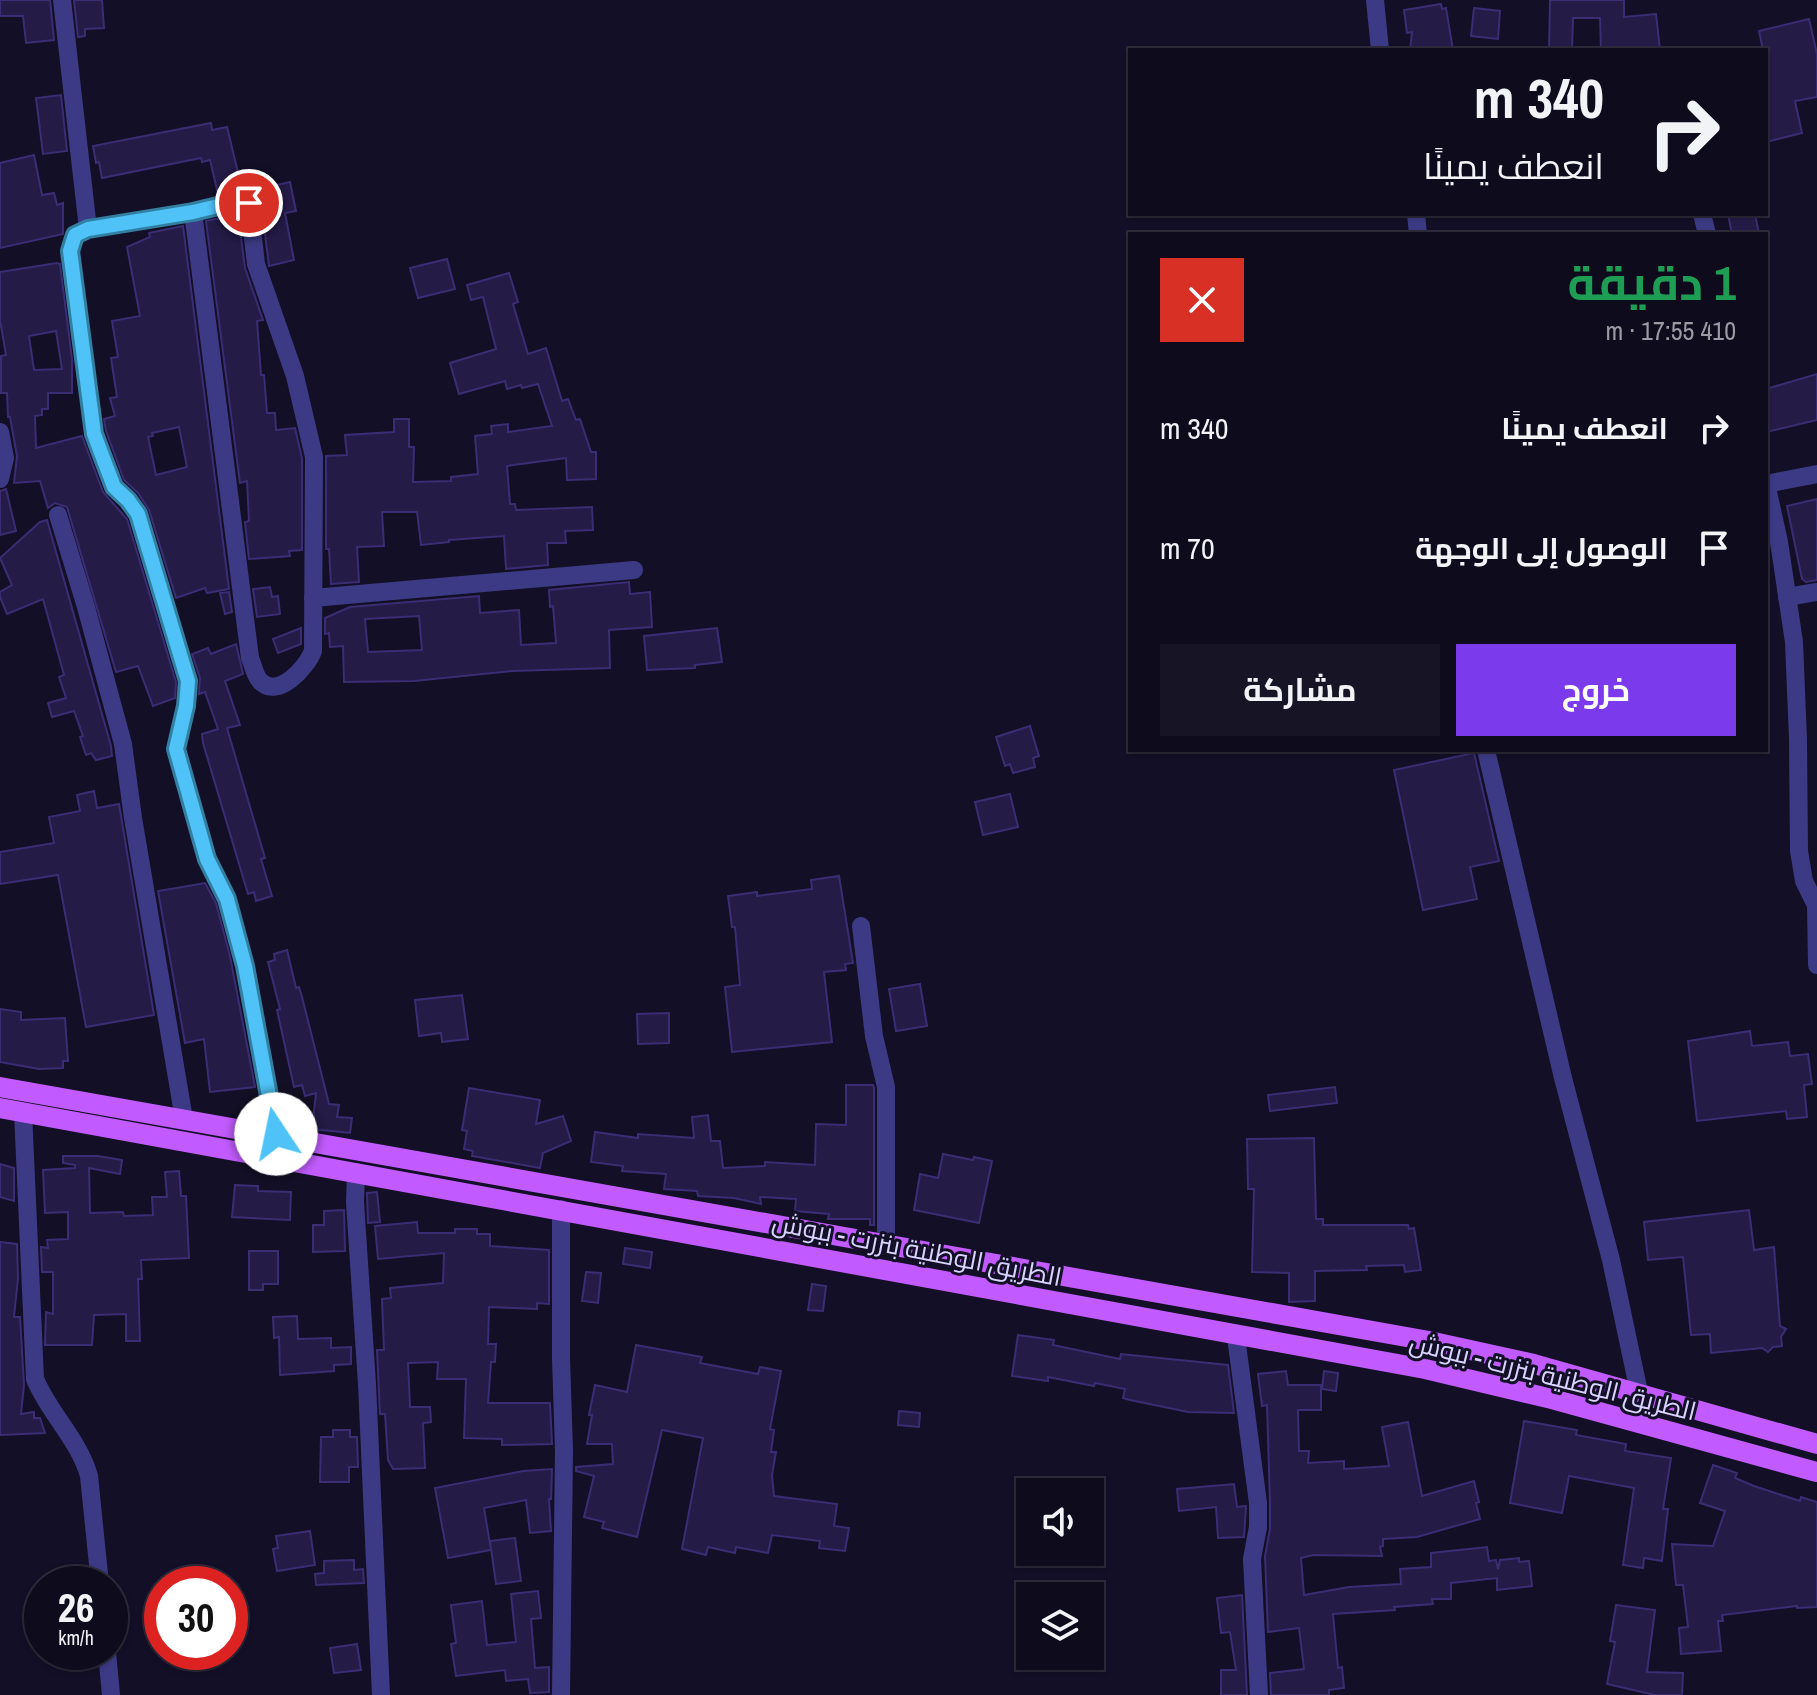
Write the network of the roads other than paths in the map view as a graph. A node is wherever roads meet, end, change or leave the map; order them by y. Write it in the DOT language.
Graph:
graph roads {
  1 [pos="62,0"];
  2 [pos="1375,0"];
  3 [pos="1380,48"];
  4 [pos="193,212"];
  5 [pos="88,229"];
  6 [pos="0,432"];
  7 [pos="1817,474"];
  8 [pos="0,479"];
  9 [pos="1768,483"];
  10 [pos="1768,494"];
  11 [pos="58,515"];
  12 [pos="634,570"];
  13 [pos="1817,592"];
  14 [pos="1787,597"];
  15 [pos="313,598"];
  16 [pos="1486,752"];
  17 [pos="861,926"];
  18 [pos="1817,965"];
  19 [pos="0,1087"];
  20 [pos="0,1108"];
  21 [pos="23,1112"];
  22 [pos="184,1119"];
  23 [pos="276,1134"];
  24 [pos="356,1172"];
  25 [pos="561,1209"];
  26 [pos="886,1244"];
  27 [pos="1236,1337"];
  28 [pos="1639,1392"];
  29 [pos="1817,1444"];
  30 [pos="1817,1472"];
  31 [pos="98,1566"];
  32 [pos="109,1670"];
  33 [pos="111,1695"];
  34 [pos="381,1695"];
  35 [pos="561,1695"];
  36 [pos="1259,1695"];
  1 -- 5 [label="street"];
  2 -- 3 [label="street"];
  4 -- 5 [label="street"];
  4 -- 15 [label="street"];
  4 -- 15 [label="street"];
  5 -- 23 [label="street"];
  6 -- 8 [label="street"];
  7 -- 9 [label="street"];
  10 -- 14 [label="street"];
  11 -- 22 [label="street"];
  12 -- 15 [label="street"];
  13 -- 14 [label="street"];
  14 -- 18 [label="street"];
  16 -- 28 [label="street"];
  17 -- 26 [label="street"];
  19 -- 22 [label="main road, الطريق الوطنية بنزرت - ببوش"];
  20 -- 21 [label="main road, الطريق الوطنية بنزرت - ببوش"];
  21 -- 24 [label="main road, الطريق الوطنية بنزرت - ببوش"];
  21 -- 31 [label="street"];
  22 -- 23 [label="main road, الطريق الوطنية بنزرت - ببوش"];
  23 -- 26 [label="main road, الطريق الوطنية بنزرت - ببوش"];
  24 -- 25 [label="main road, الطريق الوطنية بنزرت - ببوش"];
  24 -- 34 [label="street"];
  25 -- 27 [label="main road, الطريق الوطنية بنزرت - ببوش"];
  25 -- 35 [label="street"];
  26 -- 28 [label="main road, الطريق الوطنية بنزرت - ببوش"];
  27 -- 30 [label="main road, الطريق الوطنية بنزرت - ببوش"];
  27 -- 36 [label="street"];
  28 -- 29 [label="main road, الطريق الوطنية بنزرت - ببوش"];
  32 -- 33 [label="street"];
}
